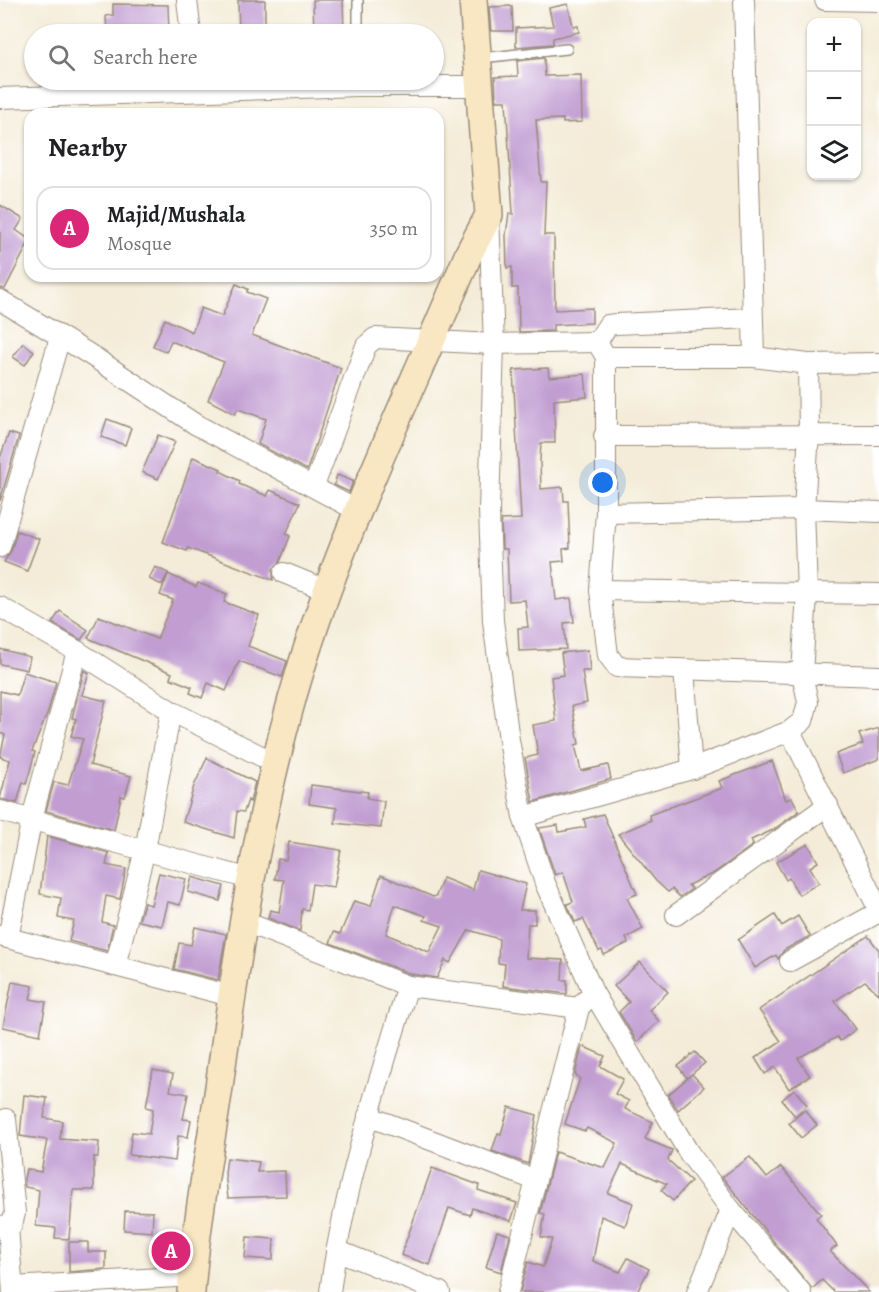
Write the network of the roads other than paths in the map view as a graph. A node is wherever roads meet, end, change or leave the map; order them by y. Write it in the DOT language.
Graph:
graph roads {
  1 [pos="187,0"];
  2 [pos="358,0"];
  3 [pos="473,0"];
  4 [pos="744,0"];
  5 [pos="825,0"];
  6 [pos="879,1"];
  7 [pos="190,24"];
  8 [pos="358,24"];
  9 [pos="567,49"];
  10 [pos="477,58"];
  11 [pos="444,85"];
  12 [pos="479,86"];
  13 [pos="131,90"];
  14 [pos="0,98"];
  15 [pos="489,216"];
  16 [pos="0,300"];
  17 [pos="752,318"];
  18 [pos="60,338"];
  19 [pos="432,342"];
  20 [pos="495,344"];
  21 [pos="601,350"];
  22 [pos="754,357"];
  23 [pos="879,363"];
  24 [pos="808,364"];
  25 [pos="809,434"];
  26 [pos="879,435"];
  27 [pos="604,436"];
  28 [pos="314,486"];
  29 [pos="804,509"];
  30 [pos="358,511"];
  31 [pos="879,512"];
  32 [pos="606,513"];
  33 [pos="0,547"];
  34 [pos="284,573"];
  35 [pos="600,590"];
  36 [pos="327,591"];
  37 [pos="807,593"];
  38 [pos="879,594"];
  39 [pos="0,607"];
  40 [pos="77,651"];
  41 [pos="684,670"];
  42 [pos="802,674"];
  43 [pos="879,676"];
  44 [pos="171,711"];
  45 [pos="790,731"];
  46 [pos="275,763"];
  47 [pos="692,769"];
  48 [pos="828,805"];
  49 [pos="0,810"];
  50 [pos="523,817"];
  51 [pos="32,819"];
  52 [pos="145,850"];
  53 [pos="250,879"];
  54 [pos="879,911"];
  55 [pos="676,915"];
  56 [pos="245,922"];
  57 [pos="4,937"];
  58 [pos="790,960"];
  59 [pos="115,966"];
  60 [pos="408,986"];
  61 [pos="593,992"];
  62 [pos="231,996"];
  63 [pos="579,1008"];
  64 [pos="368,1116"];
  65 [pos="6,1119"];
  66 [pos="536,1180"];
  67 [pos="731,1210"];
  68 [pos="4,1227"];
  69 [pos="336,1250"];
  70 [pos="192,1284"];
  71 [pos="14,1289"];
  72 [pos="330,1292"];
  73 [pos="440,1292"];
  74 [pos="508,1292"];
  75 [pos="697,1292"];
  76 [pos="801,1292"];
  1 -- 7 [label="street"];
  2 -- 8 [label="lane"];
  3 -- 10 [label="street"];
  4 -- 17 [label="street"];
  5 -- 6 [label="street"];
  9 -- 10 [label="lane"];
  10 -- 12 [label="street"];
  11 -- 12 [label="street"];
  12 -- 15 [label="street"];
  13 -- 14 [label="street"];
  15 -- 19 [label="street"];
  15 -- 20 [label="street"];
  16 -- 18 [label="street"];
  17 -- 21 [label="street"];
  17 -- 22 [label="street"];
  18 -- 28 [label="street"];
  18 -- 33 [label="street"];
  19 -- 20 [label="street"];
  19 -- 28 [label="street"];
  19 -- 30 [label="street"];
  20 -- 21 [label="street"];
  20 -- 50 [label="street"];
  21 -- 22 [label="street"];
  21 -- 27 [label="street"];
  22 -- 24 [label="street"];
  23 -- 24 [label="street"];
  24 -- 25 [label="street"];
  25 -- 26 [label="street"];
  25 -- 27 [label="street"];
  25 -- 29 [label="street"];
  27 -- 32 [label="street"];
  28 -- 30 [label="street"];
  29 -- 31 [label="street"];
  29 -- 32 [label="street"];
  29 -- 37 [label="street"];
  30 -- 36 [label="street"];
  32 -- 35 [label="street"];
  34 -- 36 [label="street"];
  35 -- 37 [label="street"];
  35 -- 41 [label="street"];
  36 -- 46 [label="street"];
  37 -- 38 [label="street"];
  37 -- 42 [label="street"];
  39 -- 40 [label="street"];
  40 -- 44 [label="street"];
  40 -- 51 [label="street"];
  41 -- 42 [label="street"];
  41 -- 47 [label="street"];
  42 -- 43 [label="street"];
  42 -- 45 [label="street"];
  44 -- 46 [label="street"];
  44 -- 52 [label="street"];
  45 -- 47 [label="street"];
  45 -- 48 [label="street"];
  46 -- 53 [label="street"];
  47 -- 50 [label="street"];
  48 -- 54 [label="street"];
  48 -- 55 [label="street"];
  49 -- 51 [label="street"];
  50 -- 61 [label="street"];
  51 -- 52 [label="street"];
  51 -- 57 [label="street"];
  52 -- 53 [label="street"];
  52 -- 59 [label="street"];
  53 -- 56 [label="street"];
  54 -- 58 [label="street"];
  56 -- 60 [label="street"];
  56 -- 62 [label="street"];
  57 -- 59 [label="street"];
  59 -- 62 [label="street"];
  60 -- 63 [label="street"];
  60 -- 64 [label="street"];
  61 -- 63 [label="street"];
  61 -- 67 [label="street"];
  62 -- 70 [label="street"];
  63 -- 66 [label="street"];
  64 -- 66 [label="street"];
  64 -- 69 [label="street"];
  65 -- 68 [label="street"];
  66 -- 74 [label="street"];
  67 -- 75 [label="street"];
  67 -- 76 [label="street"];
  68 -- 71 [label="street"];
  69 -- 72 [label="street"];
  69 -- 73 [label="street"];
  70 -- 71 [label="street"];
}
